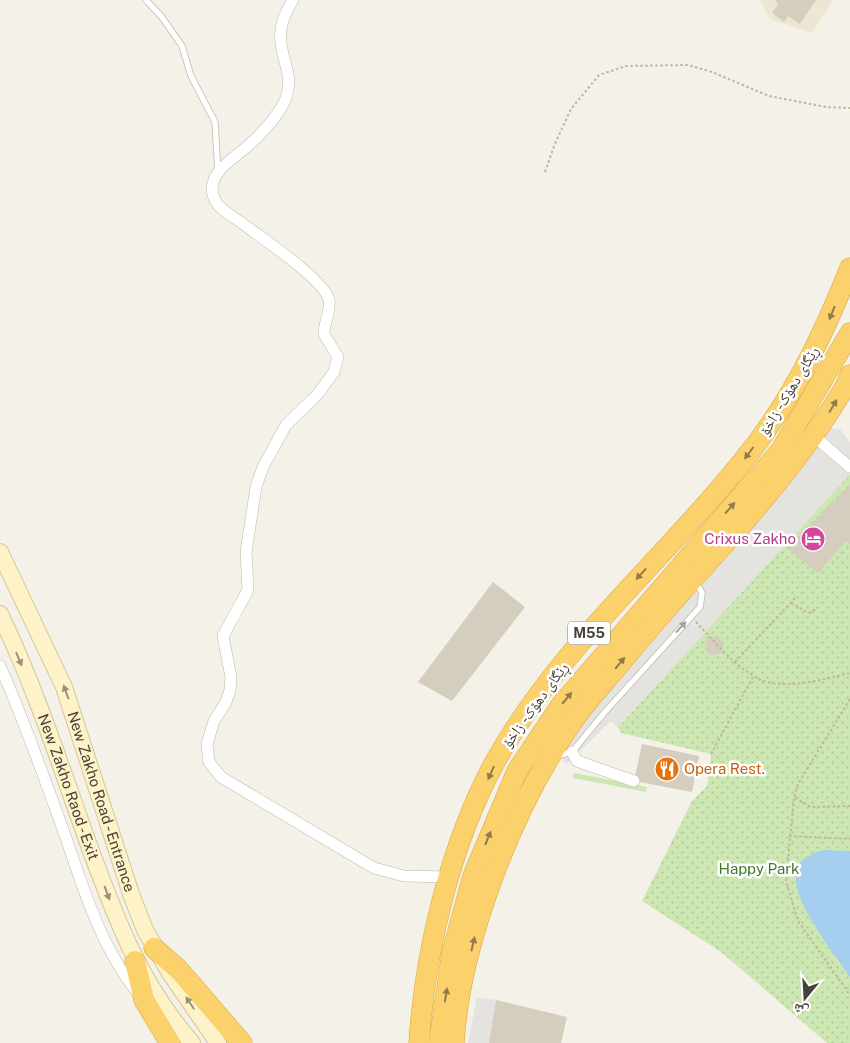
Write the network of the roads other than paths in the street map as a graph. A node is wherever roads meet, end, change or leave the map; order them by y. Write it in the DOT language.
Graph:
graph roads {
  1 [pos="146,0"];
  2 [pos="293,0"];
  3 [pos="218,173"];
  4 [pos="850,268"];
  5 [pos="850,333"];
  6 [pos="848,379"];
  7 [pos="814,436"];
  8 [pos="850,467"];
  9 [pos="0,552"];
  10 [pos="694,578"];
  11 [pos="0,614"];
  12 [pos="0,666"];
  13 [pos="572,752"];
  14 [pos="550,758"];
  15 [pos="95,781"];
  16 [pos="634,782"];
  17 [pos="69,790"];
  18 [pos="511,810"];
  19 [pos="449,877"];
  20 [pos="154,948"];
  21 [pos="135,961"];
  22 [pos="144,1000"];
  23 [pos="170,1043"];
  24 [pos="192,1043"];
  25 [pos="218,1043"];
  26 [pos="242,1043"];
  27 [pos="419,1043"];
  28 [pos="439,1043"];
  29 [pos="454,1043"];
  1 -- 3 [label="lane"];
  2 -- 3 [label="street"];
  3 -- 19 [label="street"];
  4 -- 19 [label="highway, ڕێگای دهۆک - زاخۆ / M55, one-way"];
  18 -- 5 [label="highway, ڕێگای دهۆک - زاخۆ / M55, one-way"];
  7 -- 6 [label="highway, one-way"];
  7 -- 8 [label="street"];
  7 -- 10 [label="highway"];
  15 -- 9 [label="main road, New Zakho Road - Entrance, one-way"];
  13 -- 10 [label="lane, one-way"];
  14 -- 10 [label="highway, one-way"];
  11 -- 17 [label="main road, New Zakho Raod - Exit, one-way"];
  12 -- 22 [label="street"];
  13 -- 14 [label="lane"];
  13 -- 16 [label="street"];
  14 -- 18 [label="highway"];
  15 -- 17 [label="main road"];
  15 -- 20 [label="main road, New Zakho Road - Entrance"];
  17 -- 21 [label="main road, New Zakho Raod - Exit, one-way"];
  28 -- 18 [label="highway, ڕێگای دهۆک - زاخۆ / M55, one-way"];
  29 -- 18 [label="highway, one-way"];
  19 -- 27 [label="highway, ڕێگای دهۆک - زاخۆ / M55"];
  25 -- 20 [label="main road, New Zakho Road - Entrance, one-way"];
  20 -- 26 [label="highway"];
  21 -- 22 [label="highway"];
  21 -- 24 [label="main road, New Zakho Raod - Exit"];
  22 -- 23 [label="highway"];
}
